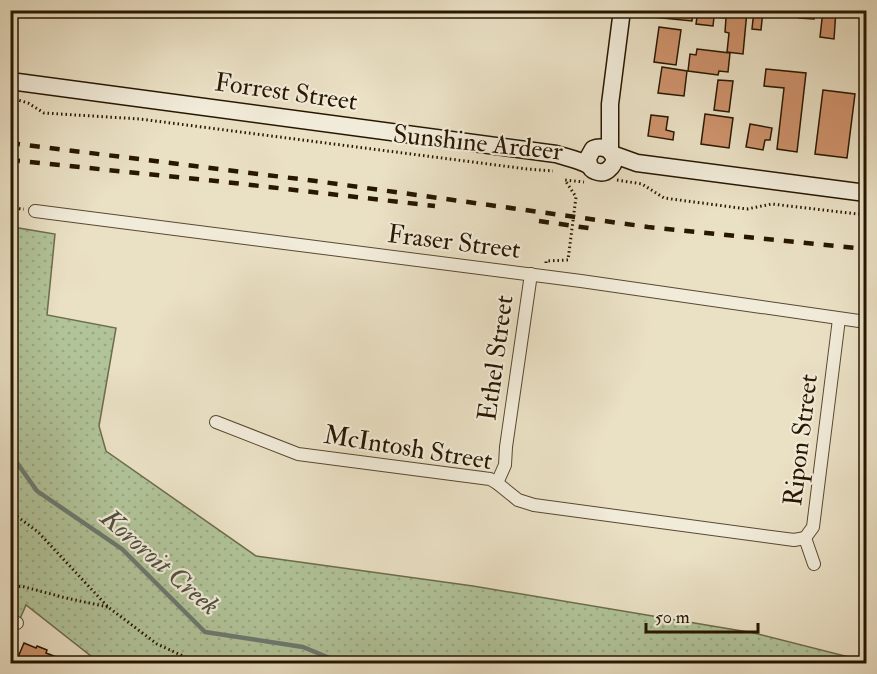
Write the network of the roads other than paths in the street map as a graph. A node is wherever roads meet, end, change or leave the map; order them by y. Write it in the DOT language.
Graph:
graph roads {
  1 [pos="622,10"];
  2 [pos="10,81"];
  3 [pos="603,159"];
  4 [pos="867,193"];
  5 [pos="35,211"];
  6 [pos="531,274"];
  7 [pos="839,318"];
  8 [pos="867,322"];
  9 [pos="216,422"];
  10 [pos="494,481"];
  11 [pos="805,538"];
  12 [pos="814,564"];
  1 -- 3 [label="street"];
  2 -- 3 [label="street, Forrest Street"];
  3 -- 4 [label="street, Forrest Street"];
  5 -- 6 [label="street, Fraser Street"];
  6 -- 7 [label="street, Fraser Street"];
  6 -- 10 [label="street, Ethel Street"];
  7 -- 8 [label="street, Fraser Street"];
  7 -- 11 [label="street, Ripon Street"];
  9 -- 10 [label="street, McIntosh Street"];
  10 -- 11 [label="street, McIntosh Street"];
  11 -- 12 [label="street, Ripon Street"];
}
